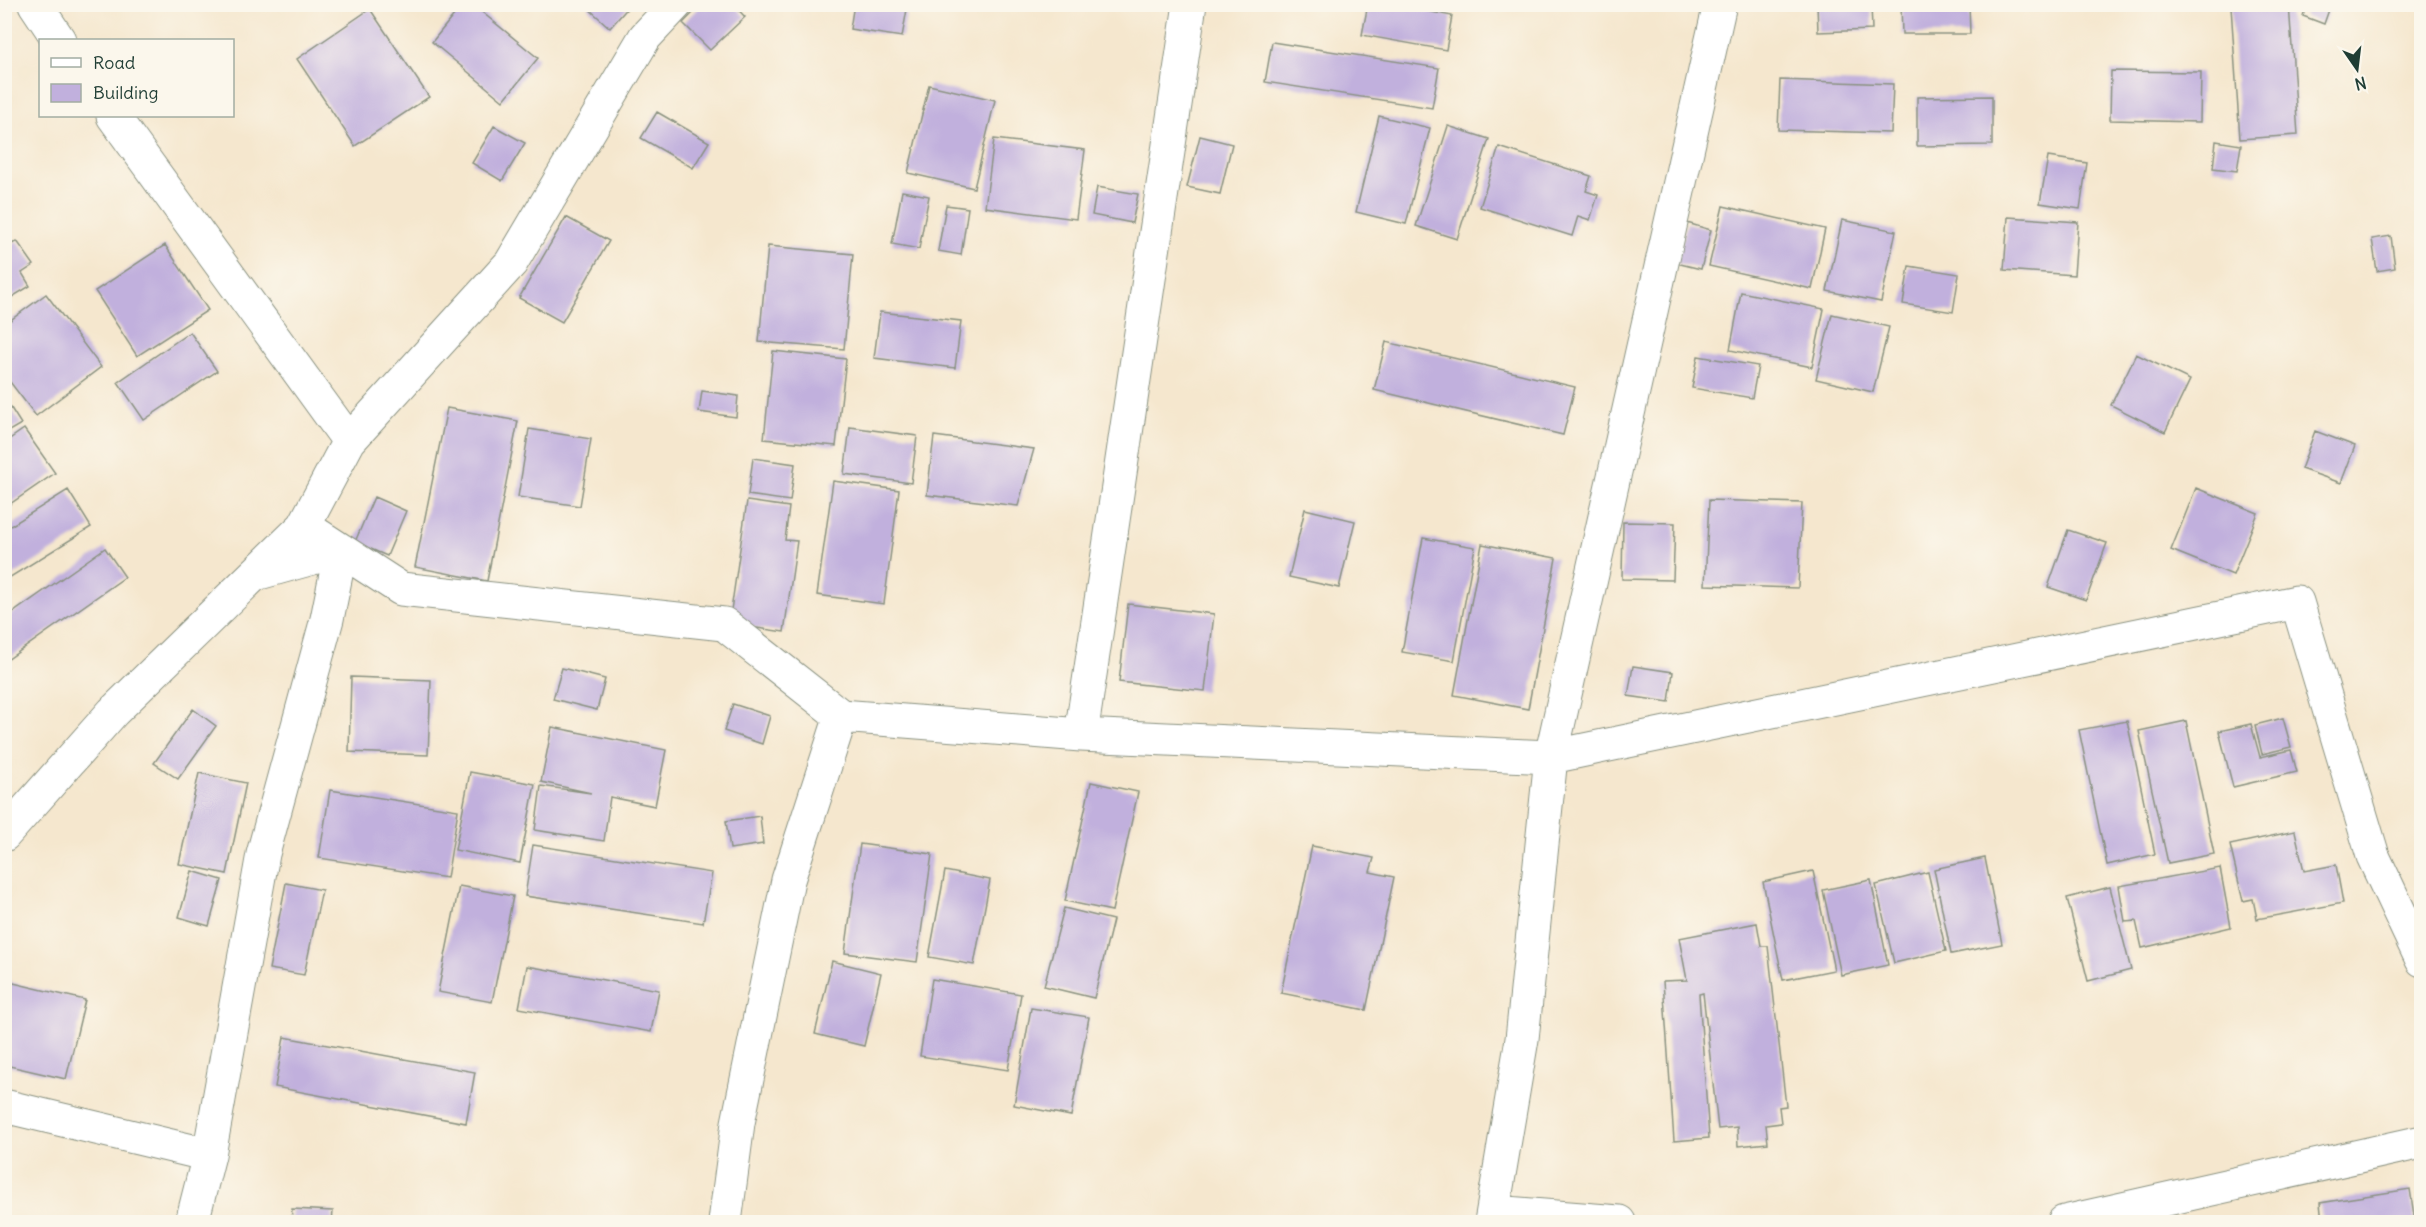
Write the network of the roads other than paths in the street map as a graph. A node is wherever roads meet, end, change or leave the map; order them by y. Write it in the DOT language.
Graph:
graph roads {
  1 [pos="35,4"];
  2 [pos="676,4"];
  3 [pos="1191,4"];
  4 [pos="1720,4"];
  5 [pos="58,39"];
  6 [pos="114,117"];
  7 [pos="349,441"];
  8 [pos="304,526"];
  9 [pos="341,550"];
  10 [pos="254,575"];
  11 [pos="841,716"];
  12 [pos="1081,735"];
  13 [pos="1551,757"];
  14 [pos="4,835"];
  15 [pos="2421,960"];
  16 [pos="4,1106"];
  17 [pos="2421,1142"];
  18 [pos="209,1155"];
  19 [pos="1492,1217"];
  20 [pos="192,1222"];
  21 [pos="725,1222"];
  22 [pos="1619,1222"];
  23 [pos="2064,1222"];
  1 -- 5 [label="street"];
  2 -- 7 [label="street"];
  3 -- 12 [label="street"];
  4 -- 13 [label="street"];
  6 -- 7 [label="street"];
  7 -- 8 [label="street"];
  8 -- 9 [label="street"];
  8 -- 10 [label="street"];
  9 -- 10 [label="street"];
  9 -- 11 [label="street"];
  9 -- 18 [label="street"];
  10 -- 14 [label="street"];
  11 -- 12 [label="street"];
  11 -- 21 [label="street"];
  12 -- 13 [label="street"];
  13 -- 15 [label="street"];
  13 -- 19 [label="street"];
  16 -- 18 [label="street"];
  17 -- 23 [label="street"];
  18 -- 20 [label="street"];
  19 -- 22 [label="street"];
}
